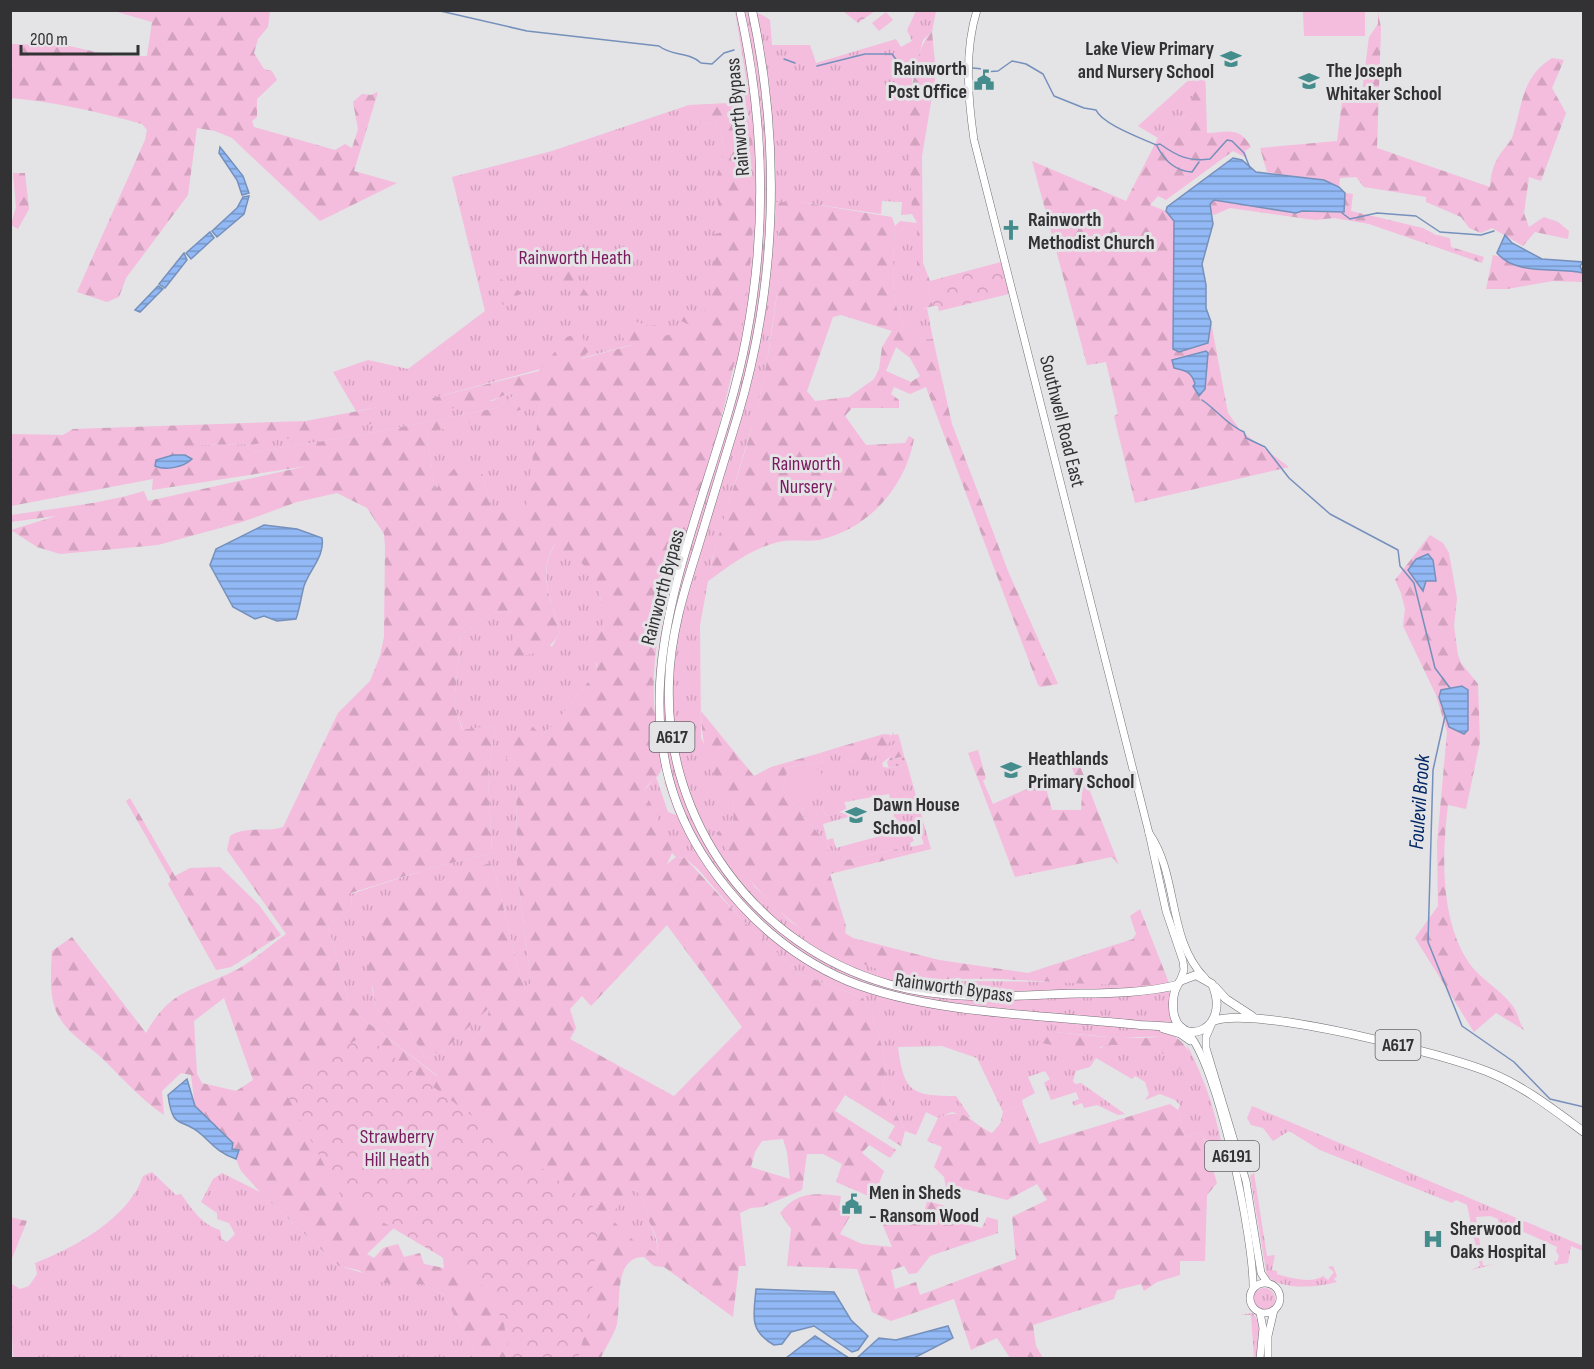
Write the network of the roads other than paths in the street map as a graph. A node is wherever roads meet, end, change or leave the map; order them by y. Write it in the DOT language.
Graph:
graph roads {
  1 [pos="740,10"];
  2 [pos="752,10"];
  3 [pos="976,12"];
  4 [pos="1149,833"];
  5 [pos="1205,978"];
  6 [pos="1179,983"];
  7 [pos="1212,984"];
  8 [pos="1253,1017"];
  9 [pos="1213,1022"];
  10 [pos="1143,1025"];
  11 [pos="1184,1030"];
  12 [pos="1205,1067"];
  13 [pos="1584,1132"];
  14 [pos="1267,1282"];
  15 [pos="1252,1288"];
  16 [pos="1274,1310"];
  17 [pos="1260,1312"];
  18 [pos="1260,1359"];
  19 [pos="1268,1359"];
  1 -- 10 [label="highway, Rainworth Bypass / A617"];
  2 -- 6 [label="highway, Rainworth Bypass / A617"];
  3 -- 4 [label="main road, Southwell Road East"];
  4 -- 5 [label="main road, Southwell Road East"];
  4 -- 6 [label="main road, Southwell Road East"];
  5 -- 6 [label="highway"];
  5 -- 7 [label="highway"];
  6 -- 11 [label="highway"];
  7 -- 8 [label="highway, A617"];
  7 -- 9 [label="highway"];
  8 -- 9 [label="highway, A617"];
  8 -- 13 [label="highway, A617"];
  9 -- 11 [label="highway"];
  9 -- 14 [label="main road, A6191"];
  10 -- 11 [label="highway, Rainworth Bypass / A617"];
  10 -- 12 [label="main road"];
  11 -- 12 [label="main road, A6191"];
  12 -- 15 [label="main road, A6191"];
  14 -- 15 [label="main road"];
  14 -- 16 [label="main road"];
  15 -- 17 [label="main road"];
  16 -- 17 [label="main road"];
  16 -- 19 [label="main road"];
  17 -- 18 [label="main road"];
}
